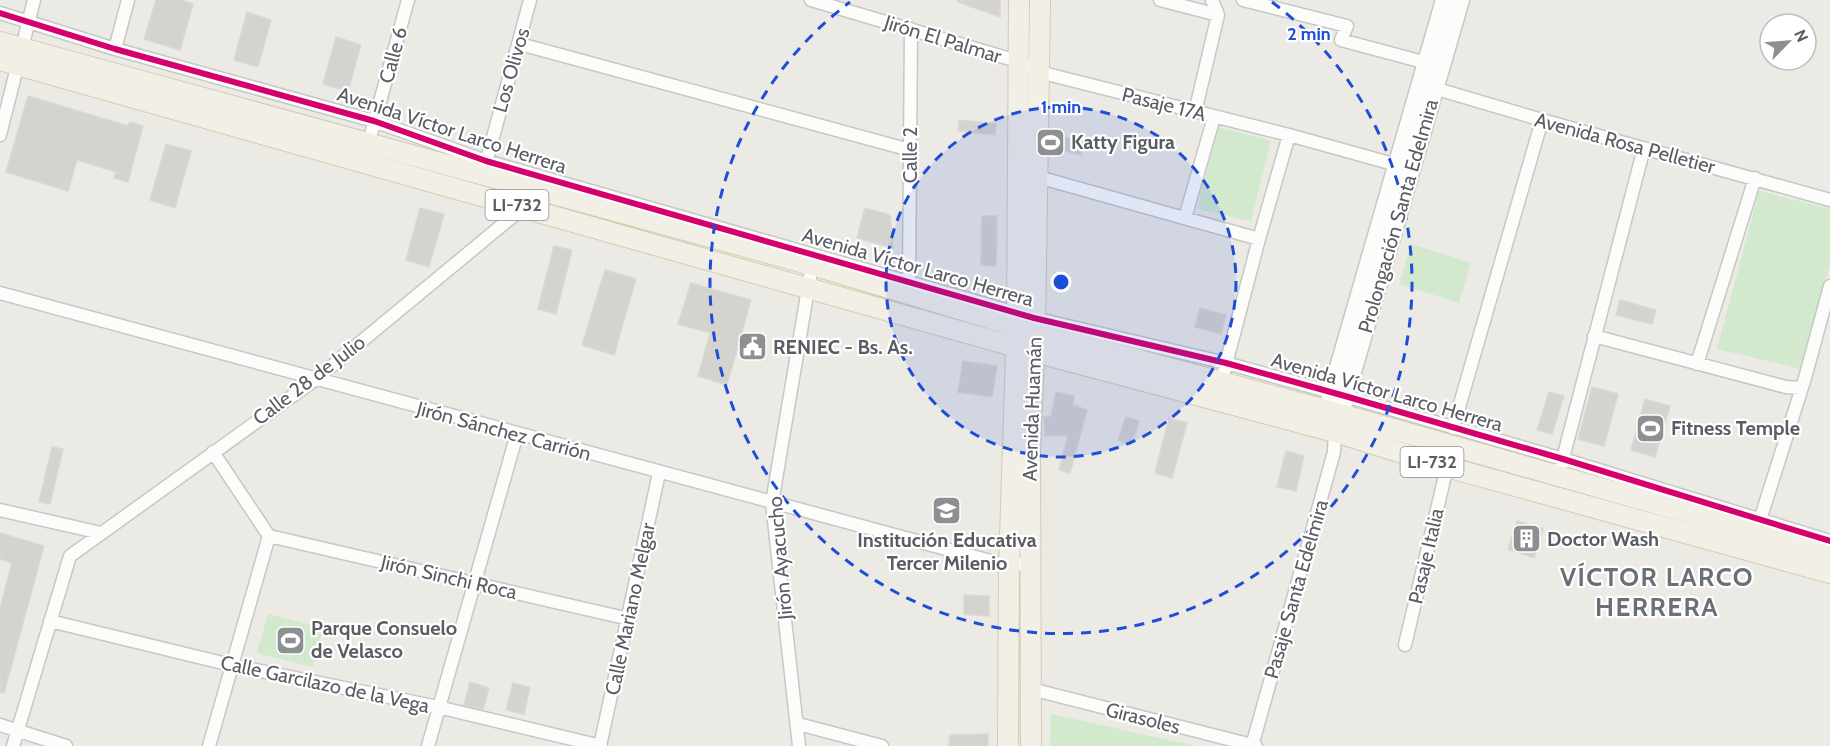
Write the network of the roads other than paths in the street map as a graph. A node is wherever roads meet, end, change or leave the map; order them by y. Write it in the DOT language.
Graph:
graph roads {
  1 [pos="34,0"];
  2 [pos="128,0"];
  3 [pos="408,0"];
  4 [pos="530,0"];
  5 [pos="811,0"];
  6 [pos="1018,0"];
  7 [pos="1040,0"];
  8 [pos="1160,0"];
  9 [pos="1212,0"];
  10 [pos="1243,0"];
  11 [pos="1445,0"];
  12 [pos="1460,0"];
  13 [pos="0,13"];
  14 [pos="1218,15"];
  15 [pos="28,21"];
  16 [pos="911,29"];
  17 [pos="0,42"];
  18 [pos="520,44"];
  19 [pos="115,49"];
  20 [pos="14,58"];
  21 [pos="1017,61"];
  22 [pos="1427,63"];
  23 [pos="1040,72"];
  24 [pos="1428,87"];
  25 [pos="1195,112"];
  26 [pos="1214,117"];
  27 [pos="1542,120"];
  28 [pos="374,121"];
  29 [pos="0,135"];
  30 [pos="1289,135"];
  31 [pos="368,145"];
  32 [pos="1644,148"];
  33 [pos="910,150"];
  34 [pos="1405,167"];
  35 [pos="485,168"];
  36 [pos="1038,177"];
  37 [pos="1755,178"];
  38 [pos="528,186"];
  39 [pos="1830,200"];
  40 [pos="524,207"];
  41 [pos="1185,218"];
  42 [pos="1259,239"];
  43 [pos="812,265"];
  44 [pos="909,280"];
  45 [pos="1830,286"];
  46 [pos="806,288"];
  47 [pos="0,293"];
  48 [pos="1026,331"];
  49 [pos="1594,336"];
  50 [pos="1226,363"];
  51 [pos="1698,364"];
  52 [pos="316,379"];
  53 [pos="1183,382"];
  54 [pos="1221,383"];
  55 [pos="1801,388"];
  56 [pos="1334,412"];
  57 [pos="1453,428"];
  58 [pos="517,434"];
  59 [pos="1021,449"];
  60 [pos="213,452"];
  61 [pos="1447,467"];
  62 [pos="1560,467"];
  63 [pos="659,473"];
  64 [pos="772,503"];
  65 [pos="0,510"];
  66 [pos="1760,520"];
  67 [pos="101,533"];
  68 [pos="269,536"];
  69 [pos="1830,541"];
  70 [pos="1830,553"];
  71 [pos="1030,562"];
  72 [pos="1009,566"];
  73 [pos="1830,573"];
  74 [pos="475,583"];
  75 [pos="629,618"];
  76 [pos="50,621"];
  77 [pos="1405,645"];
  78 [pos="231,665"];
  79 [pos="1031,689"];
  80 [pos="438,707"];
  81 [pos="798,724"];
  82 [pos="0,725"];
  83 [pos="18,731"];
  84 [pos="13,746"];
  85 [pos="66,746"];
  86 [pos="209,746"];
  87 [pos="428,746"];
  88 [pos="600,746"];
  89 [pos="799,746"];
  90 [pos="882,746"];
  91 [pos="1008,746"];
  92 [pos="1031,746"];
  93 [pos="1253,746"];
  1 -- 15 [label="street"];
  2 -- 19 [label="street"];
  3 -- 28 [label="street, Calle 6"];
  4 -- 18 [label="street, Los Olivos"];
  5 -- 16 [label="street, Jirón El Palmar"];
  6 -- 21 [label="main road, Avenida Huamán"];
  7 -- 23 [label="main road, Avenida Huamán"];
  8 -- 14 [label="street"];
  9 -- 14 [label="street"];
  10 -- 22 [label="street"];
  11 -- 22 [label="street, Prolongación Santa Edelmira"];
  12 -- 24 [label="street, Prolongación Santa Edelmira"];
  13 -- 15 [label="street, Avenida Víctor Larco Herrera"];
  14 -- 25 [label="street"];
  15 -- 19 [label="street, Avenida Víctor Larco Herrera"];
  15 -- 20 [label="street"];
  16 -- 21 [label="street, Jirón El Palmar"];
  16 -- 33 [label="street, Calle 2"];
  17 -- 20 [label="main road, Avenida Víctor Larco Herrera / LI-732"];
  18 -- 33 [label="street"];
  18 -- 35 [label="street, Los Olivos"];
  19 -- 28 [label="street, Avenida Víctor Larco Herrera"];
  20 -- 29 [label="street"];
  20 -- 31 [label="main road, Avenida Víctor Larco Herrera / LI-732"];
  20 -- 40 [label="main road, Avenida Víctor Larco Herrera / LI-732"];
  21 -- 23 [label="street, Jirón El Palmar"];
  21 -- 48 [label="main road, Avenida Huamán"];
  22 -- 24 [label="street, Prolongación Santa Edelmira"];
  23 -- 25 [label="street, Pasaje 17A"];
  23 -- 36 [label="main road, Avenida Huamán"];
  24 -- 27 [label="street, Avenida Rosa Pelletier"];
  24 -- 34 [label="street, Prolongación Santa Edelmira"];
  25 -- 26 [label="street, Pasaje 17A"];
  26 -- 30 [label="street, Pasaje 17A"];
  26 -- 41 [label="street"];
  27 -- 32 [label="street, Avenida Rosa Pelletier"];
  27 -- 57 [label="street"];
  28 -- 31 [label="street, Calle 6"];
  28 -- 35 [label="street, Avenida Víctor Larco Herrera"];
  30 -- 34 [label="street, Pasaje 17A"];
  30 -- 42 [label="street"];
  31 -- 35 [label="main road, Avenida Víctor Larco Herrera / LI-732"];
  32 -- 37 [label="street, Avenida Rosa Pelletier"];
  32 -- 49 [label="street"];
  33 -- 44 [label="street, Calle 2"];
  34 -- 56 [label="street, Prolongación Santa Edelmira"];
  35 -- 38 [label="main road, Avenida Víctor Larco Herrera / LI-732"];
  35 -- 44 [label="street, Avenida Víctor Larco Herrera"];
  36 -- 41 [label="street"];
  36 -- 48 [label="main road, Avenida Huamán"];
  37 -- 39 [label="street, Avenida Rosa Pelletier"];
  37 -- 51 [label="street"];
  38 -- 40 [label="street"];
  38 -- 43 [label="main road, Avenida Víctor Larco Herrera / LI-732"];
  40 -- 46 [label="main road, Avenida Víctor Larco Herrera / LI-732"];
  40 -- 52 [label="street, Calle 28 de Julio"];
  41 -- 42 [label="street"];
  42 -- 50 [label="street"];
  43 -- 46 [label="street, Jirón Ayacucho"];
  43 -- 48 [label="main road, Avenida Víctor Larco Herrera / LI-732"];
  44 -- 48 [label="street, Avenida Víctor Larco Herrera"];
  45 -- 55 [label="street"];
  46 -- 48 [label="main road, Avenida Víctor Larco Herrera / LI-732"];
  46 -- 64 [label="street, Jirón Ayacucho"];
  47 -- 52 [label="street, Jirón Sánchez Carrión"];
  48 -- 50 [label="street, Avenida Víctor Larco Herrera"];
  48 -- 53 [label="main road, Avenida Víctor Larco Herrera / LI-732"];
  48 -- 59 [label="main road, Avenida Huamán"];
  49 -- 51 [label="street"];
  49 -- 62 [label="street"];
  50 -- 54 [label="street"];
  50 -- 56 [label="street, Avenida Víctor Larco Herrera"];
  51 -- 55 [label="street"];
  52 -- 58 [label="street, Jirón Sánchez Carrión"];
  52 -- 60 [label="street, Calle 28 de Julio"];
  53 -- 54 [label="main road, Avenida Víctor Larco Herrera / LI-732"];
  53 -- 56 [label="main road, Avenida Víctor Larco Herrera / LI-732"];
  54 -- 56 [label="main road, Avenida Víctor Larco Herrera / LI-732"];
  55 -- 66 [label="street"];
  56 -- 57 [label="street, Avenida Víctor Larco Herrera"];
  56 -- 61 [label="main road, Avenida Víctor Larco Herrera / LI-732"];
  56 -- 62 [label="main road, Avenida Víctor Larco Herrera / LI-732"];
  56 -- 93 [label="street, Pasaje Santa Edelmira"];
  57 -- 62 [label="street, Avenida Víctor Larco Herrera"];
  58 -- 63 [label="street, Jirón Sánchez Carrión"];
  58 -- 74 [label="street"];
  59 -- 71 [label="main road, Avenida Huamán"];
  59 -- 72 [label="main road, Avenida Huamán"];
  60 -- 67 [label="street, Calle 28 de Julio"];
  60 -- 68 [label="street"];
  61 -- 73 [label="main road, Avenida Víctor Larco Herrera / LI-732"];
  61 -- 77 [label="street, Pasaje Italia"];
  62 -- 66 [label="street, Avenida Víctor Larco Herrera"];
  62 -- 70 [label="main road, Avenida Víctor Larco Herrera / LI-732"];
  63 -- 64 [label="street, Jirón Sánchez Carrión"];
  63 -- 75 [label="street, Calle Mariano Melgar"];
  64 -- 72 [label="street, Jirón Sánchez Carrión"];
  64 -- 81 [label="street, Jirón Ayacucho"];
  65 -- 67 [label="street"];
  66 -- 69 [label="street, Avenida Víctor Larco Herrera"];
  67 -- 76 [label="street, Calle 28 de Julio"];
  68 -- 74 [label="street, Jirón Sinchi Roca"];
  68 -- 78 [label="street"];
  71 -- 72 [label="street"];
  71 -- 79 [label="main road, Avenida Huamán"];
  72 -- 91 [label="main road, Avenida Huamán"];
  74 -- 75 [label="street, Jirón Sinchi Roca"];
  74 -- 80 [label="street"];
  75 -- 88 [label="street, Calle Mariano Melgar"];
  76 -- 78 [label="street, Calle Garcilazo de la Vega"];
  76 -- 83 [label="street"];
  78 -- 80 [label="street, Calle Garcilazo de la Vega"];
  78 -- 86 [label="street"];
  79 -- 92 [label="main road, Avenida Huamán"];
  79 -- 93 [label="street, Girasoles"];
  80 -- 87 [label="street"];
  80 -- 88 [label="street, Calle Garcilazo de la Vega"];
  81 -- 89 [label="street, Jirón Ayacucho"];
  81 -- 90 [label="street"];
  82 -- 83 [label="street"];
  83 -- 84 [label="street"];
  83 -- 85 [label="street"];
}
